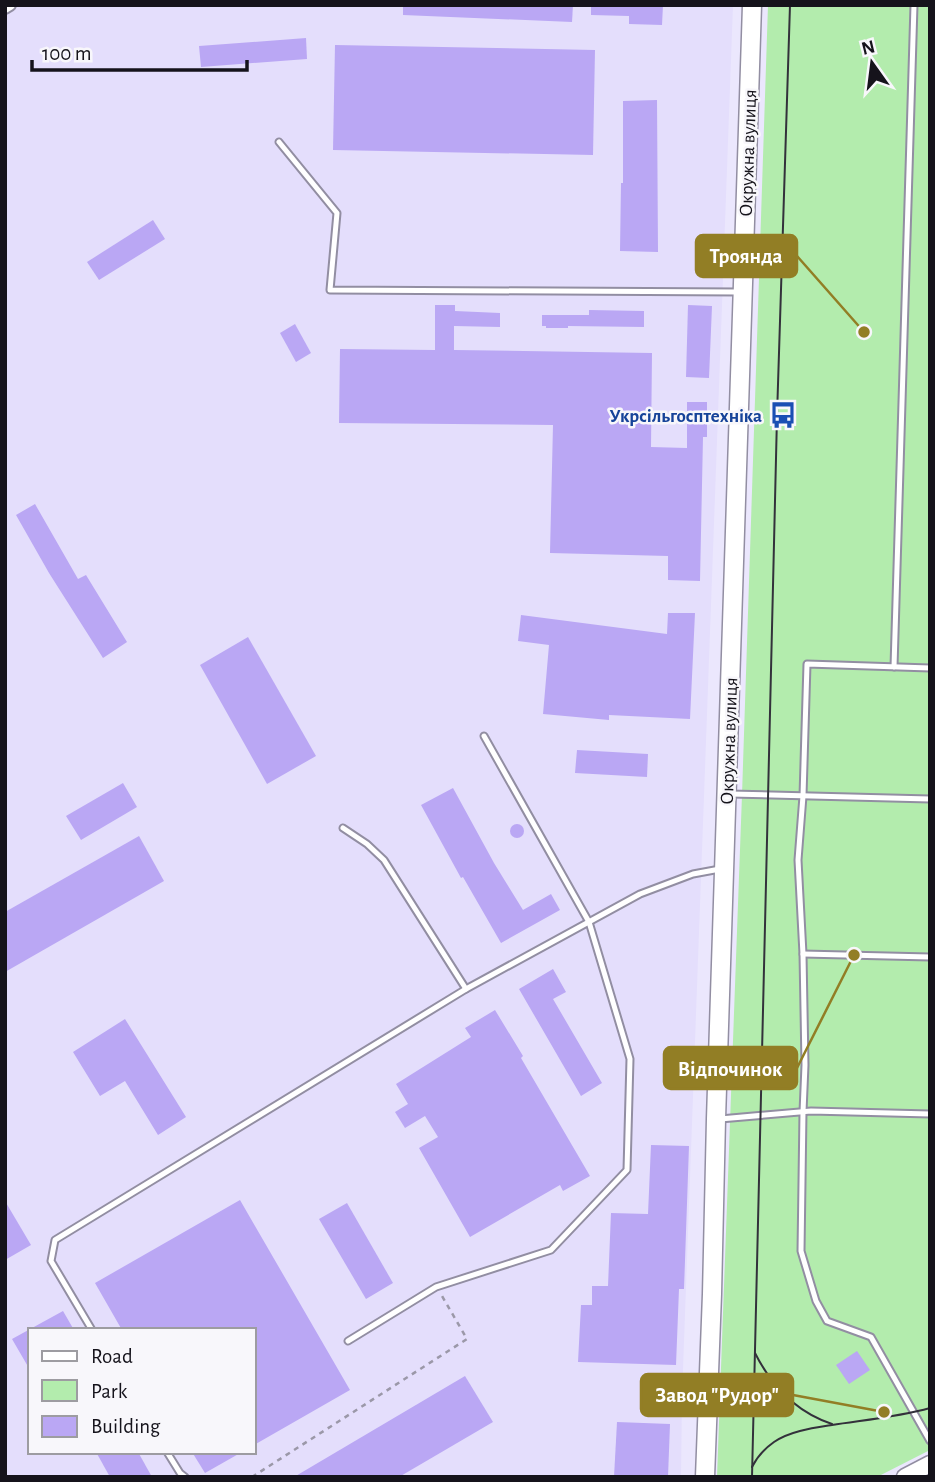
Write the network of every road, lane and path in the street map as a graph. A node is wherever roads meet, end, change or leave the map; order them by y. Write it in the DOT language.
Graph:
graph roads {
  1 [pos="10,5"];
  2 [pos="752,5"];
  3 [pos="914,5"];
  4 [pos="5,8"];
  5 [pos="279,142"];
  6 [pos="743,292"];
  7 [pos="894,667"];
  8 [pos="930,668"];
  9 [pos="484,736"];
  10 [pos="726,794"];
  11 [pos="803,796"];
  12 [pos="930,799"];
  13 [pos="342,828"];
  14 [pos="724,869"];
  15 [pos="589,922"];
  16 [pos="803,954"];
  17 [pos="930,957"];
  18 [pos="466,989"];
  19 [pos="803,1112"];
  20 [pos="930,1114"];
  21 [pos="716,1119"];
  22 [pos="436,1287"];
  23 [pos="91,1328"];
  24 [pos="348,1342"];
  25 [pos="930,1441"];
  26 [pos="168,1454"];
  27 [pos="930,1464"];
  28 [pos="185,1477"];
  29 [pos="252,1477"];
  30 [pos="705,1477"];
  31 [pos="905,1477"];
  1 -- 4 [label="street"];
  2 -- 6 [label="main road, Окружна вулиця"];
  3 -- 7 [label="lane"];
  5 -- 6 [label="lane"];
  6 -- 10 [label="main road, Окружна вулиця"];
  7 -- 8 [label="lane"];
  7 -- 11 [label="lane"];
  9 -- 15 [label="lane"];
  10 -- 11 [label="lane"];
  10 -- 14 [label="main road, Окружна вулиця"];
  11 -- 12 [label="lane"];
  11 -- 16 [label="lane"];
  13 -- 18 [label="lane"];
  14 -- 15 [label="lane"];
  14 -- 21 [label="main road, Окружна вулиця"];
  15 -- 18 [label="lane"];
  15 -- 22 [label="lane"];
  16 -- 17 [label="lane"];
  16 -- 19 [label="lane"];
  18 -- 23 [label="lane"];
  19 -- 20 [label="lane"];
  19 -- 21 [label="lane"];
  19 -- 25 [label="lane"];
  21 -- 30 [label="main road, Окружна вулиця"];
  22 -- 24 [label="lane"];
  22 -- 29 [label="path"];
  26 -- 28 [label="lane"];
  27 -- 31 [label="main road"];
}
